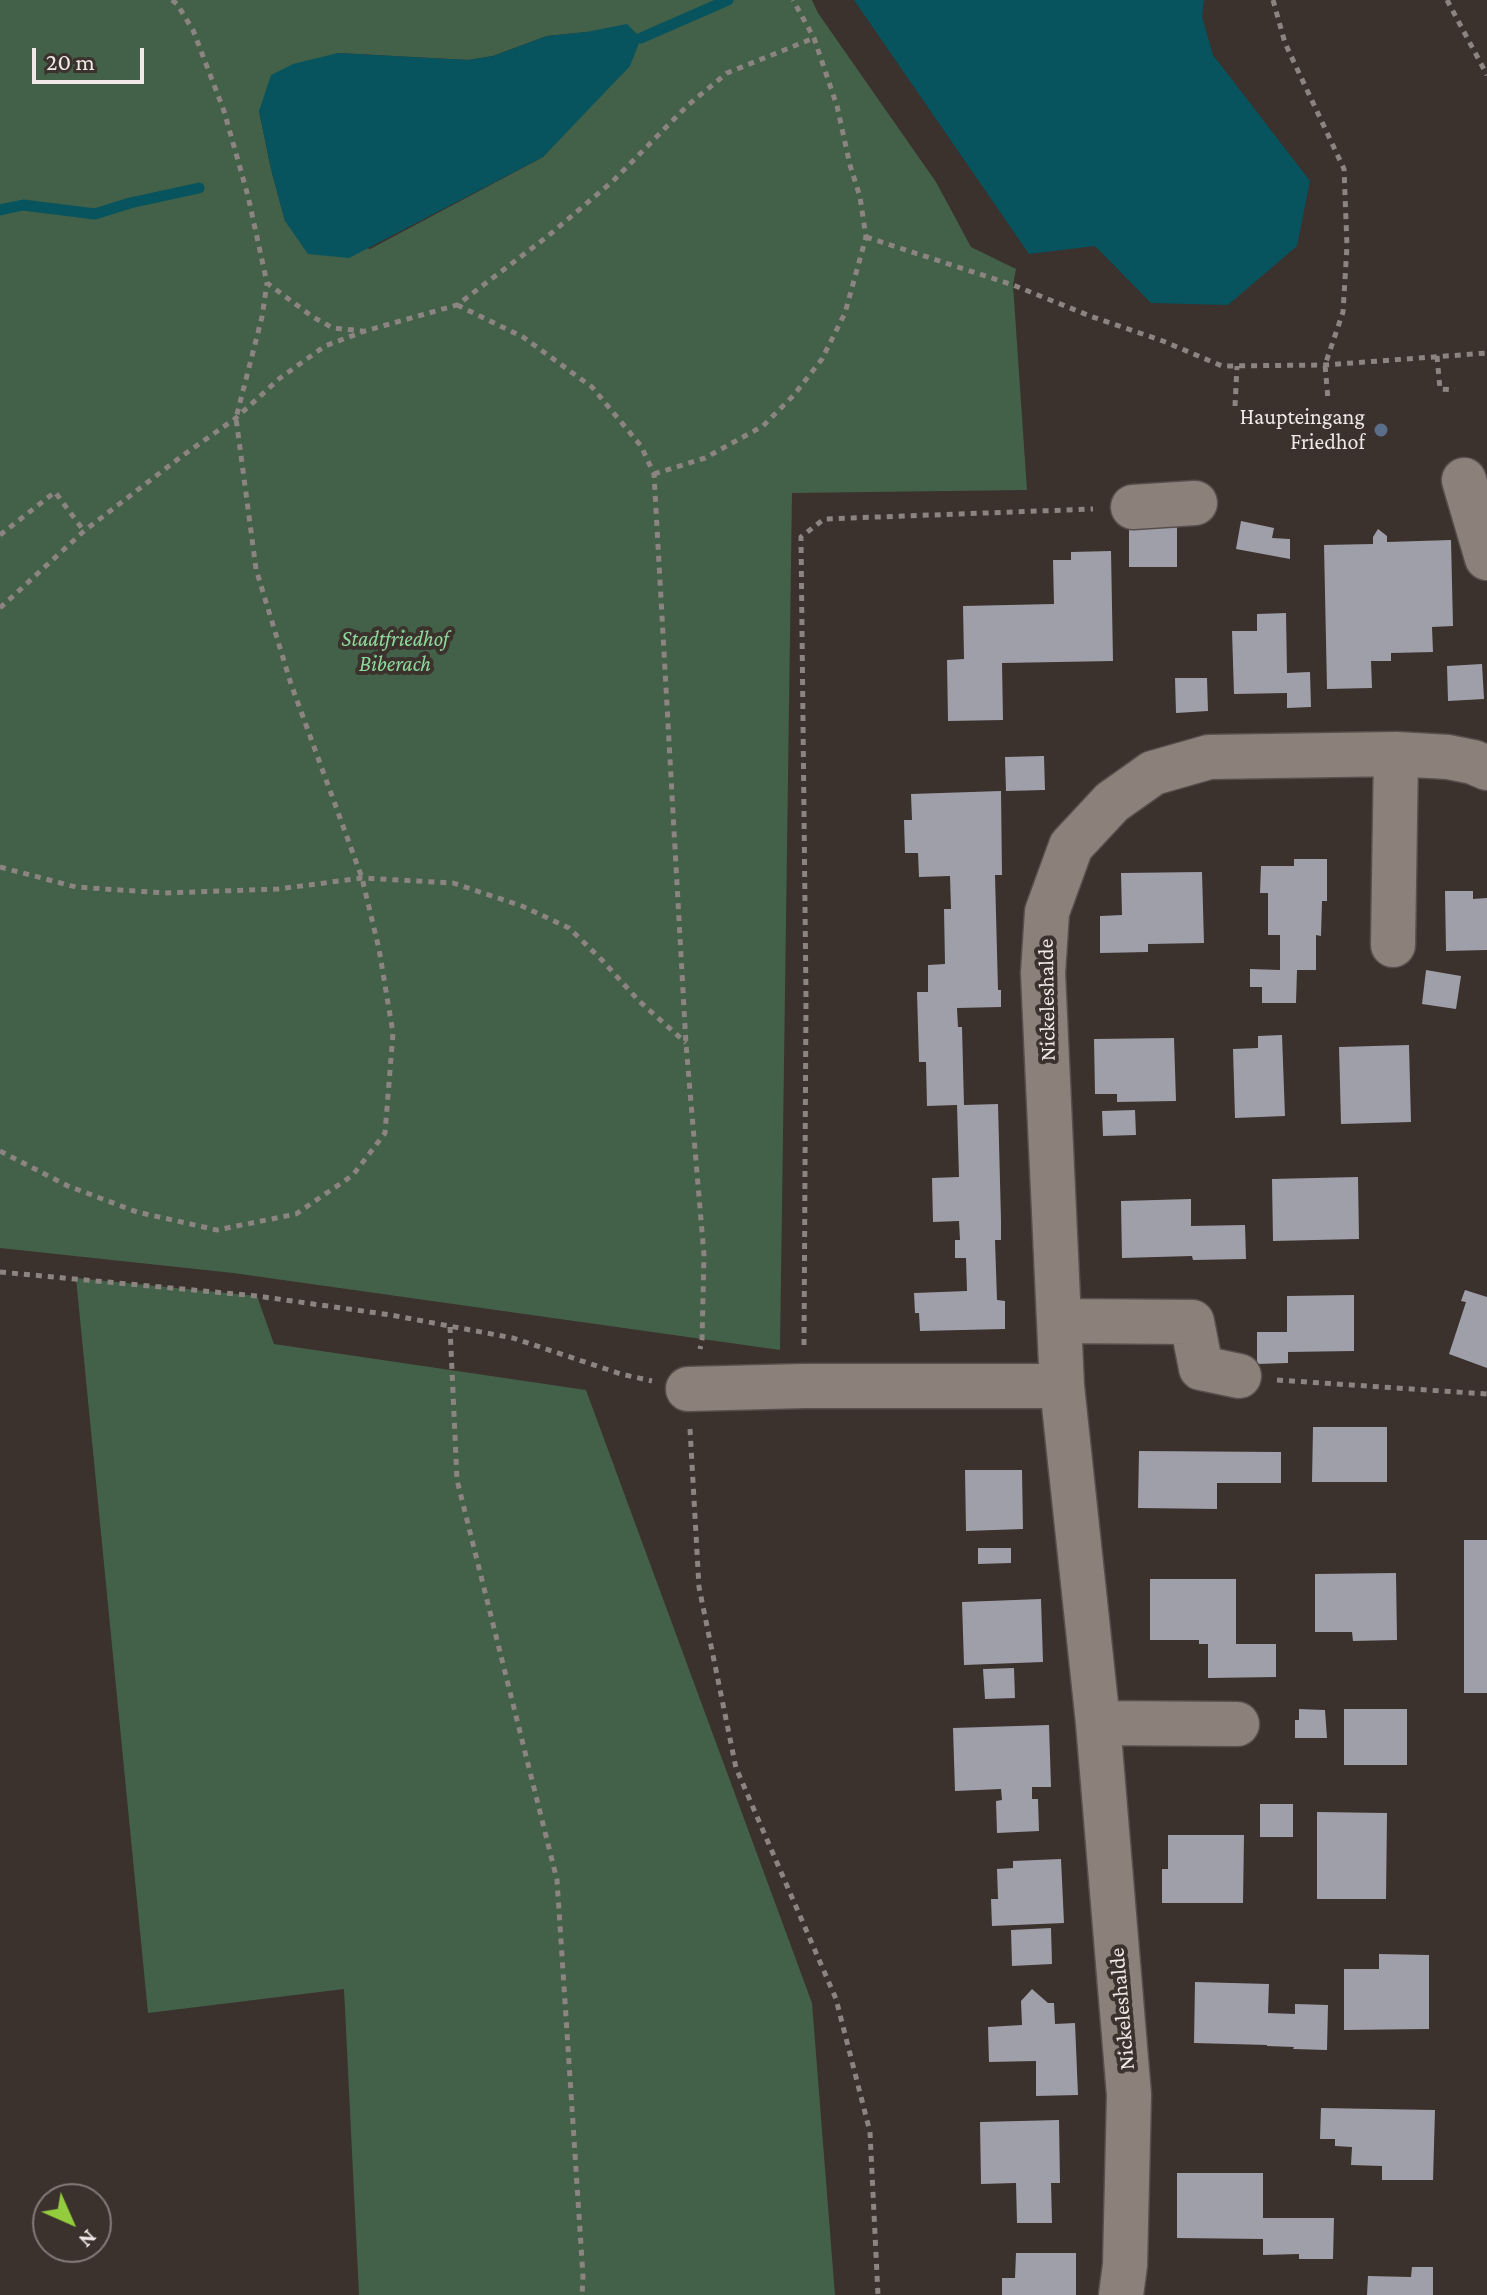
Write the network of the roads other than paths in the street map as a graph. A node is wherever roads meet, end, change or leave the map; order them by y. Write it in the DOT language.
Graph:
graph roads {
  1 [pos="1464,480"];
  2 [pos="1195,503"];
  3 [pos="1133,507"];
  4 [pos="1487,558"];
  5 [pos="1396,754"];
  6 [pos="1487,768"];
  7 [pos="1393,945"];
  8 [pos="1059,1321"];
  9 [pos="1239,1376"];
  10 [pos="1062,1386"];
  11 [pos="688,1389"];
  12 [pos="1098,1723"];
  13 [pos="1237,1724"];
  14 [pos="1121,2295"];
  1 -- 4 [label="street"];
  2 -- 3 [label="street"];
  5 -- 6 [label="street, Nickeleshalde"];
  5 -- 7 [label="street"];
  5 -- 8 [label="street, Nickeleshalde"];
  8 -- 9 [label="street"];
  8 -- 10 [label="street, Nickeleshalde"];
  10 -- 11 [label="street"];
  10 -- 12 [label="street, Nickeleshalde"];
  12 -- 13 [label="street"];
  12 -- 14 [label="street, Nickeleshalde"];
}
